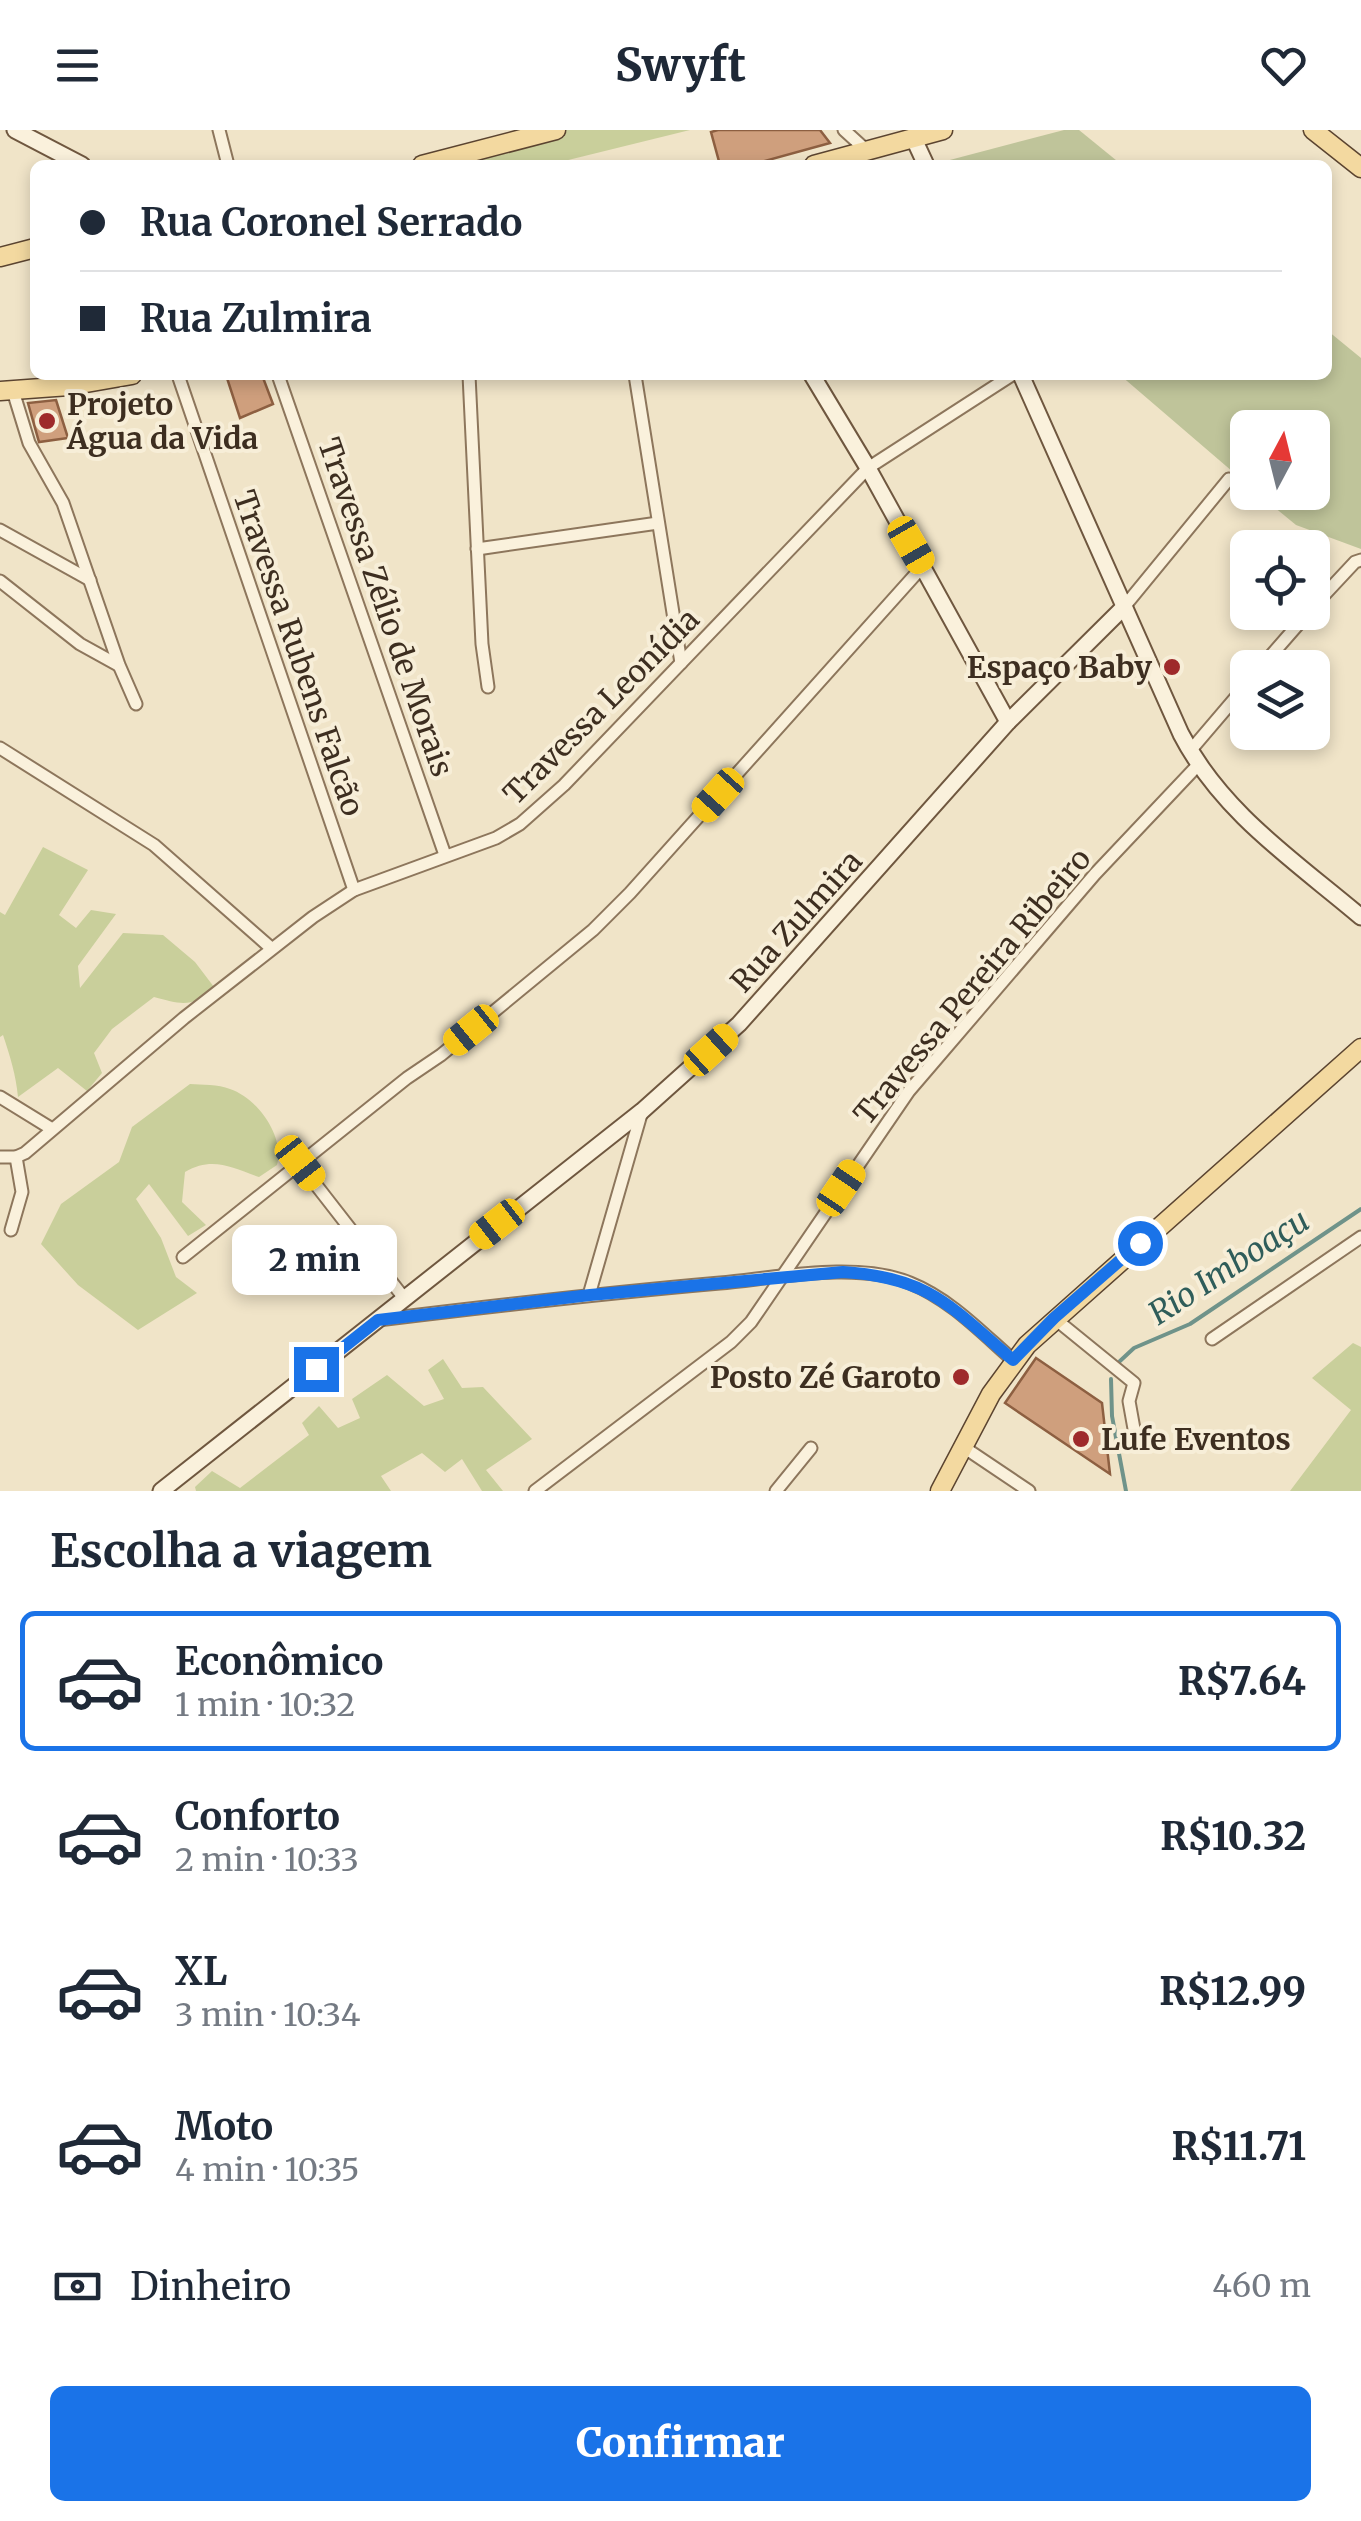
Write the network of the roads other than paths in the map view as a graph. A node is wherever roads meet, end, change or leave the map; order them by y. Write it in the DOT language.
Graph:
graph roads {
  1 [pos="15,130"];
  2 [pos="219,130"];
  3 [pos="556,130"];
  4 [pos="844,130"];
  5 [pos="943,130"];
  6 [pos="1313,130"];
  7 [pos="36,135"];
  8 [pos="913,137"];
  9 [pos="866,150"];
  10 [pos="74,160"];
  11 [pos="227,160"];
  12 [pos="441,160"];
  13 [pos="831,160"];
  14 [pos="924,160"];
  15 [pos="1361,168"];
  16 [pos="30,249"];
  17 [pos="0,256"];
  18 [pos="103,380"];
  19 [pos="180,380"];
  20 [pos="280,380"];
  21 [pos="469,380"];
  22 [pos="637,380"];
  23 [pos="815,380"];
  24 [pos="1004,380"];
  25 [pos="1022,380"];
  26 [pos="6,391"];
  27 [pos="868,468"];
  28 [pos="1229,479"];
  29 [pos="658,523"];
  30 [pos="0,530"];
  31 [pos="476,549"];
  32 [pos="1361,560"];
  33 [pos="923,566"];
  34 [pos="90,580"];
  35 [pos="0,581"];
  36 [pos="1330,589"];
  37 [pos="1124,607"];
  38 [pos="1293,630"];
  39 [pos="1276,650"];
  40 [pos="681,663"];
  41 [pos="119,666"];
  42 [pos="488,687"];
  43 [pos="136,704"];
  44 [pos="1230,708"];
  45 [pos="1008,722"];
  46 [pos="0,748"];
  47 [pos="1194,758"];
  48 [pos="445,855"];
  49 [pos="354,890"];
  50 [pos="1361,917"];
  51 [pos="272,948"];
  52 [pos="1361,1048"];
  53 [pos="0,1097"];
  54 [pos="642,1111"];
  55 [pos="52,1130"];
  56 [pos="0,1156"];
  57 [pos="16,1157"];
  58 [pos="300,1163"];
  59 [pos="11,1230"];
  60 [pos="1361,1236"];
  61 [pos="183,1257"];
  62 [pos="781,1277"];
  63 [pos="590,1295"];
  64 [pos="404,1298"];
  65 [pos="1054,1318"];
  66 [pos="378,1320"];
  67 [pos="1212,1339"];
  68 [pos="1013,1360"];
  69 [pos="1136,1440"];
  70 [pos="962,1446"];
  71 [pos="811,1448"];
  72 [pos="161,1491"];
  73 [pos="535,1491"];
  74 [pos="776,1491"];
  75 [pos="940,1491"];
  76 [pos="1029,1491"];
  1 -- 7 [label="main road"];
  2 -- 11 [label="street"];
  3 -- 12 [label="main road"];
  4 -- 9 [label="street"];
  5 -- 8 [label="main road"];
  6 -- 15 [label="main road"];
  7 -- 10 [label="main road"];
  8 -- 9 [label="main road"];
  8 -- 14 [label="main road"];
  9 -- 13 [label="main road"];
  16 -- 17 [label="main road"];
  18 -- 26 [label="main road"];
  19 -- 49 [label="street, Travessa Rubens Falcão"];
  20 -- 48 [label="street, Travessa Zélio de Morais"];
  21 -- 31 [label="street"];
  22 -- 29 [label="street"];
  23 -- 27 [label="main road"];
  24 -- 27 [label="street, Travessa Leonídia"];
  25 -- 37 [label="main road"];
  26 -- 34 [label="street"];
  27 -- 33 [label="main road"];
  27 -- 40 [label="street, Travessa Leonídia"];
  28 -- 37 [label="street, Rua Zulmira"];
  29 -- 31 [label="street"];
  29 -- 40 [label="street"];
  30 -- 34 [label="street"];
  31 -- 42 [label="street"];
  32 -- 36 [label="street"];
  33 -- 45 [label="main road"];
  33 -- 58 [label="street"];
  34 -- 41 [label="street"];
  35 -- 41 [label="street"];
  37 -- 45 [label="main road, Rua Zulmira"];
  37 -- 47 [label="main road"];
  38 -- 39 [label="street"];
  40 -- 48 [label="street, Travessa Leonídia"];
  41 -- 43 [label="street"];
  44 -- 47 [label="street, Travessa Pereira Ribeiro"];
  45 -- 54 [label="main road, Rua Zulmira"];
  46 -- 51 [label="street"];
  47 -- 50 [label="main road"];
  47 -- 62 [label="street, Travessa Pereira Ribeiro"];
  48 -- 49 [label="street, Travessa Leonídia"];
  49 -- 51 [label="street, Travessa Leonídia"];
  51 -- 55 [label="street, Travessa Leonídia"];
  52 -- 65 [label="main road"];
  53 -- 55 [label="street"];
  54 -- 63 [label="street"];
  54 -- 64 [label="main road, Rua Zulmira"];
  55 -- 57 [label="street, Travessa Leonídia"];
  56 -- 57 [label="street"];
  57 -- 59 [label="street"];
  58 -- 61 [label="street"];
  58 -- 64 [label="street"];
  60 -- 67 [label="street"];
  62 -- 63 [label="street"];
  62 -- 68 [label="street"];
  62 -- 73 [label="street, Travessa Pereira Ribeiro"];
  63 -- 66 [label="street"];
  64 -- 66 [label="main road, Rua Zulmira"];
  65 -- 68 [label="main road"];
  65 -- 69 [label="street"];
  66 -- 72 [label="main road, Rua Zulmira"];
  68 -- 70 [label="main road"];
  70 -- 75 [label="main road"];
  70 -- 76 [label="street"];
  71 -- 74 [label="street"];
}
